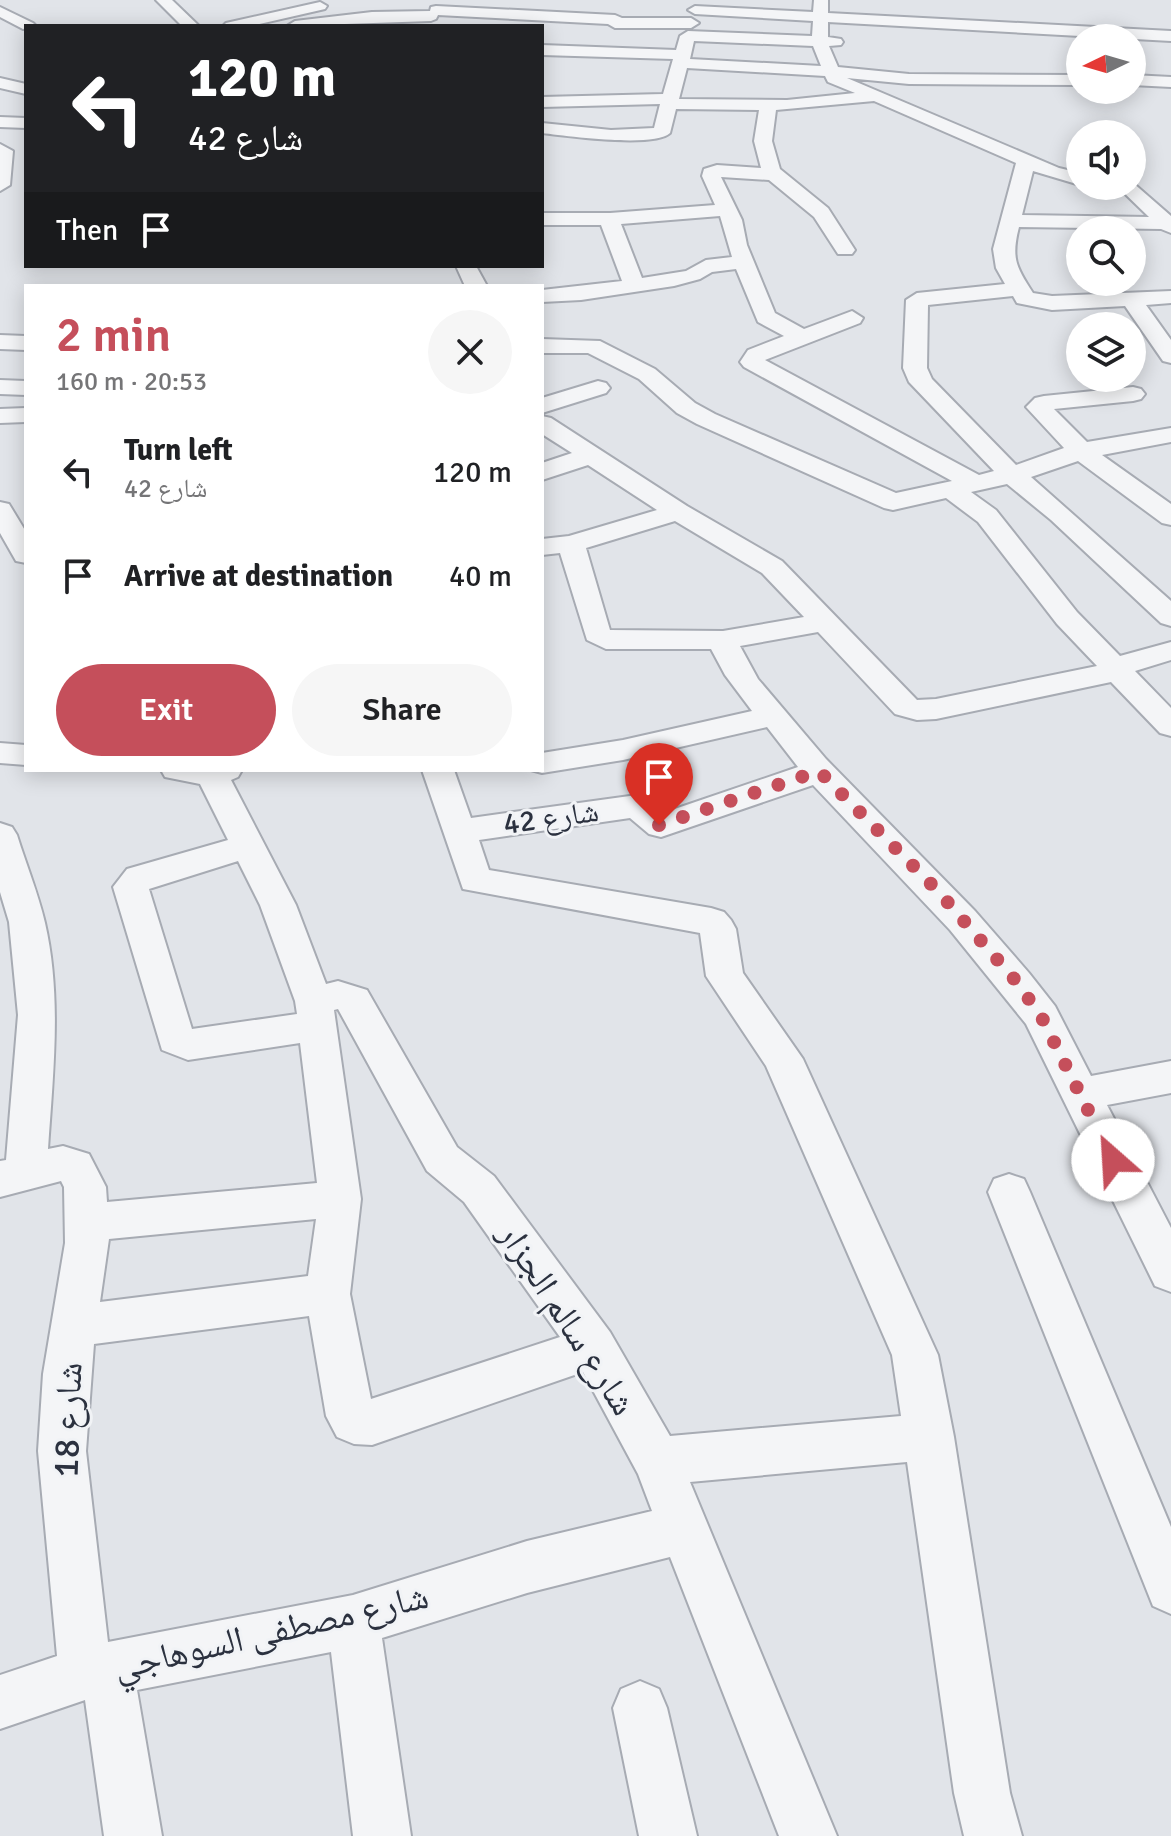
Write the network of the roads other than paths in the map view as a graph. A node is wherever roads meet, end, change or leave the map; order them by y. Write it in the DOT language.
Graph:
graph roads {
  1 [pos="163,0"];
  2 [pos="550,0"];
  3 [pos="614,0"];
  4 [pos="821,0"];
  5 [pos="866,0"];
  6 [pos="906,0"];
  7 [pos="333,3"];
  8 [pos="532,10"];
  9 [pos="0,11"];
  10 [pos="434,13"];
  11 [pos="694,17"];
  12 [pos="820,17"];
  13 [pos="377,21"];
  14 [pos="615,21"];
  15 [pos="24,24"];
  16 [pos="189,24"];
  17 [pos="245,24"];
  18 [pos="328,24"];
  19 [pos="867,26"];
  20 [pos="907,27"];
  21 [pos="1038,28"];
  22 [pos="1066,29"];
  23 [pos="1146,33"];
  24 [pos="1171,36"];
  25 [pos="739,38"];
  26 [pos="820,42"];
  27 [pos="852,43"];
  28 [pos="544,50"];
  29 [pos="611,53"];
  30 [pos="868,55"];
  31 [pos="908,57"];
  32 [pos="1046,66"];
  33 [pos="676,68"];
  34 [pos="737,71"];
  35 [pos="1066,74"];
  36 [pos="846,75"];
  37 [pos="790,76"];
  38 [pos="909,79"];
  39 [pos="1146,79"];
  40 [pos="1171,82"];
  41 [pos="19,88"];
  42 [pos="876,96"];
  43 [pos="0,98"];
  44 [pos="544,102"];
  45 [pos="670,102"];
  46 [pos="802,104"];
  47 [pos="760,105"];
  48 [pos="0,122"];
  49 [pos="24,123"];
  50 [pos="544,128"];
  51 [pos="0,149"];
  52 [pos="1026,161"];
  53 [pos="774,175"];
  54 [pos="1066,176"];
  55 [pos="5,195"];
  56 [pos="1144,200"];
  57 [pos="727,210"];
  58 [pos="1166,218"];
  59 [pos="544,219"];
  60 [pos="610,219"];
  61 [pos="1010,221"];
  62 [pos="845,250"];
  63 [pos="745,262"];
  64 [pos="635,286"];
  65 [pos="1018,289"];
  66 [pos="1146,289"];
  67 [pos="544,296"];
  68 [pos="1097,296"];
  69 [pos="1135,296"];
  70 [pos="1169,297"];
  71 [pos="1057,303"];
  72 [pos="1066,314"];
  73 [pos="852,318"];
  74 [pos="802,337"];
  75 [pos="0,342"];
  76 [pos="24,343"];
  77 [pos="548,356"];
  78 [pos="1171,356"];
  79 [pos="0,387"];
  80 [pos="24,388"];
  81 [pos="598,388"];
  82 [pos="1134,395"];
  83 [pos="544,405"];
  84 [pos="24,415"];
  85 [pos="1118,415"];
  86 [pos="0,416"];
  87 [pos="544,424"];
  88 [pos="1171,433"];
  89 [pos="1081,451"];
  90 [pos="589,456"];
  91 [pos="544,471"];
  92 [pos="1012,475"];
  93 [pos="964,487"];
  94 [pos="0,510"];
  95 [pos="678,512"];
  96 [pos="1060,514"];
  97 [pos="1171,517"];
  98 [pos="998,529"];
  99 [pos="556,546"];
  100 [pos="24,552"];
  101 [pos="1171,617"];
  102 [pos="825,622"];
  103 [pos="725,648"];
  104 [pos="1171,651"];
  105 [pos="650,658"];
  106 [pos="1116,669"];
  107 [pos="773,716"];
  108 [pos="1171,726"];
  109 [pos="0,753"];
  110 [pos="24,755"];
  111 [pos="544,763"];
  112 [pos="819,771"];
  113 [pos="197,772"];
  114 [pos="439,772"];
  115 [pos="459,831"];
  116 [pos="0,835"];
  117 [pos="247,846"];
  118 [pos="315,1014"];
  119 [pos="1171,1077"];
  120 [pos="1081,1094"];
  121 [pos="13,1175"];
  122 [pos="1009,1192"];
  123 [pos="340,1199"];
  124 [pos="88,1222"];
  125 [pos="1171,1272"];
  126 [pos="328,1294"];
  127 [pos="74,1326"];
  128 [pos="594,1347"];
  129 [pos="930,1437"];
  130 [pos="657,1461"];
  131 [pos="683,1529"];
  132 [pos="1171,1588"];
  133 [pos="353,1621"];
  134 [pos="96,1671"];
  135 [pos="0,1702"];
  136 [pos="640,1708"];
  137 [pos="133,1836"];
  138 [pos="382,1836"];
  139 [pos="668,1836"];
  140 [pos="808,1836"];
  141 [pos="993,1836"];
  1 -- 16 [label="street"];
  2 -- 8 [label="street"];
  3 -- 14 [label="street"];
  4 -- 12 [label="street"];
  5 -- 19 [label="street"];
  6 -- 20 [label="street"];
  7 -- 17 [label="street"];
  8 -- 10 [label="street"];
  8 -- 14 [label="street"];
  9 -- 15 [label="street"];
  10 -- 13 [label="street"];
  11 -- 12 [label="street"];
  11 -- 14 [label="street"];
  11 -- 25 [label="street"];
  11 -- 33 [label="street"];
  12 -- 19 [label="street"];
  12 -- 26 [label="street"];
  13 -- 18 [label="street"];
  14 -- 29 [label="street"];
  19 -- 20 [label="street"];
  20 -- 21 [label="street"];
  21 -- 22 [label="street"];
  21 -- 32 [label="street"];
  23 -- 24 [label="street"];
  25 -- 26 [label="street"];
  25 -- 34 [label="street"];
  26 -- 27 [label="street"];
  26 -- 36 [label="street"];
  28 -- 29 [label="street"];
  29 -- 33 [label="street"];
  30 -- 36 [label="street"];
  31 -- 38 [label="street"];
  32 -- 35 [label="street"];
  32 -- 38 [label="street"];
  33 -- 34 [label="street"];
  33 -- 45 [label="street"];
  34 -- 36 [label="street"];
  34 -- 37 [label="street"];
  34 -- 47 [label="street"];
  36 -- 37 [label="street"];
  36 -- 38 [label="street"];
  36 -- 42 [label="street"];
  37 -- 46 [label="street"];
  39 -- 40 [label="street"];
  41 -- 43 [label="street"];
  42 -- 46 [label="street"];
  42 -- 52 [label="street"];
  44 -- 45 [label="street"];
  45 -- 47 [label="street"];
  45 -- 50 [label="street"];
  46 -- 47 [label="street"];
  47 -- 53 [label="street"];
  48 -- 49 [label="street"];
  51 -- 55 [label="street"];
  52 -- 54 [label="street"];
  52 -- 61 [label="street"];
  53 -- 57 [label="street"];
  53 -- 62 [label="street"];
  56 -- 58 [label="street"];
  57 -- 60 [label="street"];
  57 -- 63 [label="street"];
  58 -- 61 [label="street"];
  59 -- 60 [label="street"];
  60 -- 64 [label="street"];
  61 -- 65 [label="street"];
  63 -- 64 [label="street"];
  63 -- 74 [label="street"];
  64 -- 67 [label="street"];
  65 -- 71 [label="street"];
  65 -- 92 [label="street"];
  66 -- 70 [label="street"];
  68 -- 71 [label="street"];
  69 -- 78 [label="street"];
  71 -- 72 [label="street"];
  73 -- 74 [label="street"];
  74 -- 93 [label="street"];
  75 -- 76 [label="street"];
  77 -- 93 [label="street"];
  79 -- 80 [label="street"];
  81 -- 83 [label="street"];
  82 -- 85 [label="street"];
  82 -- 88 [label="street"];
  82 -- 89 [label="street"];
  84 -- 86 [label="street"];
  87 -- 90 [label="street"];
  88 -- 89 [label="street"];
  89 -- 92 [label="street"];
  89 -- 97 [label="street"];
  90 -- 91 [label="street"];
  90 -- 95 [label="street"];
  92 -- 93 [label="street"];
  92 -- 96 [label="street"];
  93 -- 98 [label="street"];
  94 -- 100 [label="street"];
  95 -- 99 [label="street"];
  95 -- 102 [label="street"];
  96 -- 98 [label="street"];
  96 -- 101 [label="street"];
  98 -- 106 [label="street"];
  99 -- 103 [label="street"];
  102 -- 103 [label="street"];
  102 -- 106 [label="street"];
  103 -- 105 [label="street"];
  103 -- 107 [label="street"];
  104 -- 106 [label="street"];
  106 -- 108 [label="street"];
  107 -- 111 [label="street"];
  107 -- 112 [label="street"];
  109 -- 110 [label="street"];
  112 -- 115 [label="street, شارع 42"];
  112 -- 120 [label="street"];
  113 -- 117 [label="street"];
  114 -- 115 [label="street"];
  115 -- 129 [label="street"];
  116 -- 121 [label="street"];
  117 -- 118 [label="street"];
  117 -- 118 [label="street"];
  118 -- 123 [label="street"];
  118 -- 128 [label="street, شارع سالم الجزار"];
  119 -- 120 [label="street"];
  120 -- 125 [label="street"];
  121 -- 124 [label="street, شارع 18"];
  122 -- 132 [label="street"];
  123 -- 124 [label="street"];
  123 -- 126 [label="street"];
  124 -- 127 [label="street, شارع 18"];
  126 -- 127 [label="street"];
  126 -- 128 [label="street"];
  127 -- 134 [label="street, شارع 18"];
  128 -- 130 [label="street, شارع سالم الجزار"];
  129 -- 130 [label="street"];
  129 -- 141 [label="street"];
  130 -- 131 [label="street, شارع سالم الجزار"];
  131 -- 133 [label="street, شارع مصطفى السوهاجي"];
  131 -- 140 [label="street, شارع سالم الجزار"];
  133 -- 134 [label="street, شارع مصطفى السوهاجي"];
  133 -- 138 [label="street"];
  134 -- 135 [label="street, شارع مصطفى السوهاجي"];
  134 -- 137 [label="street, شارع 18"];
  136 -- 139 [label="street"];
}
